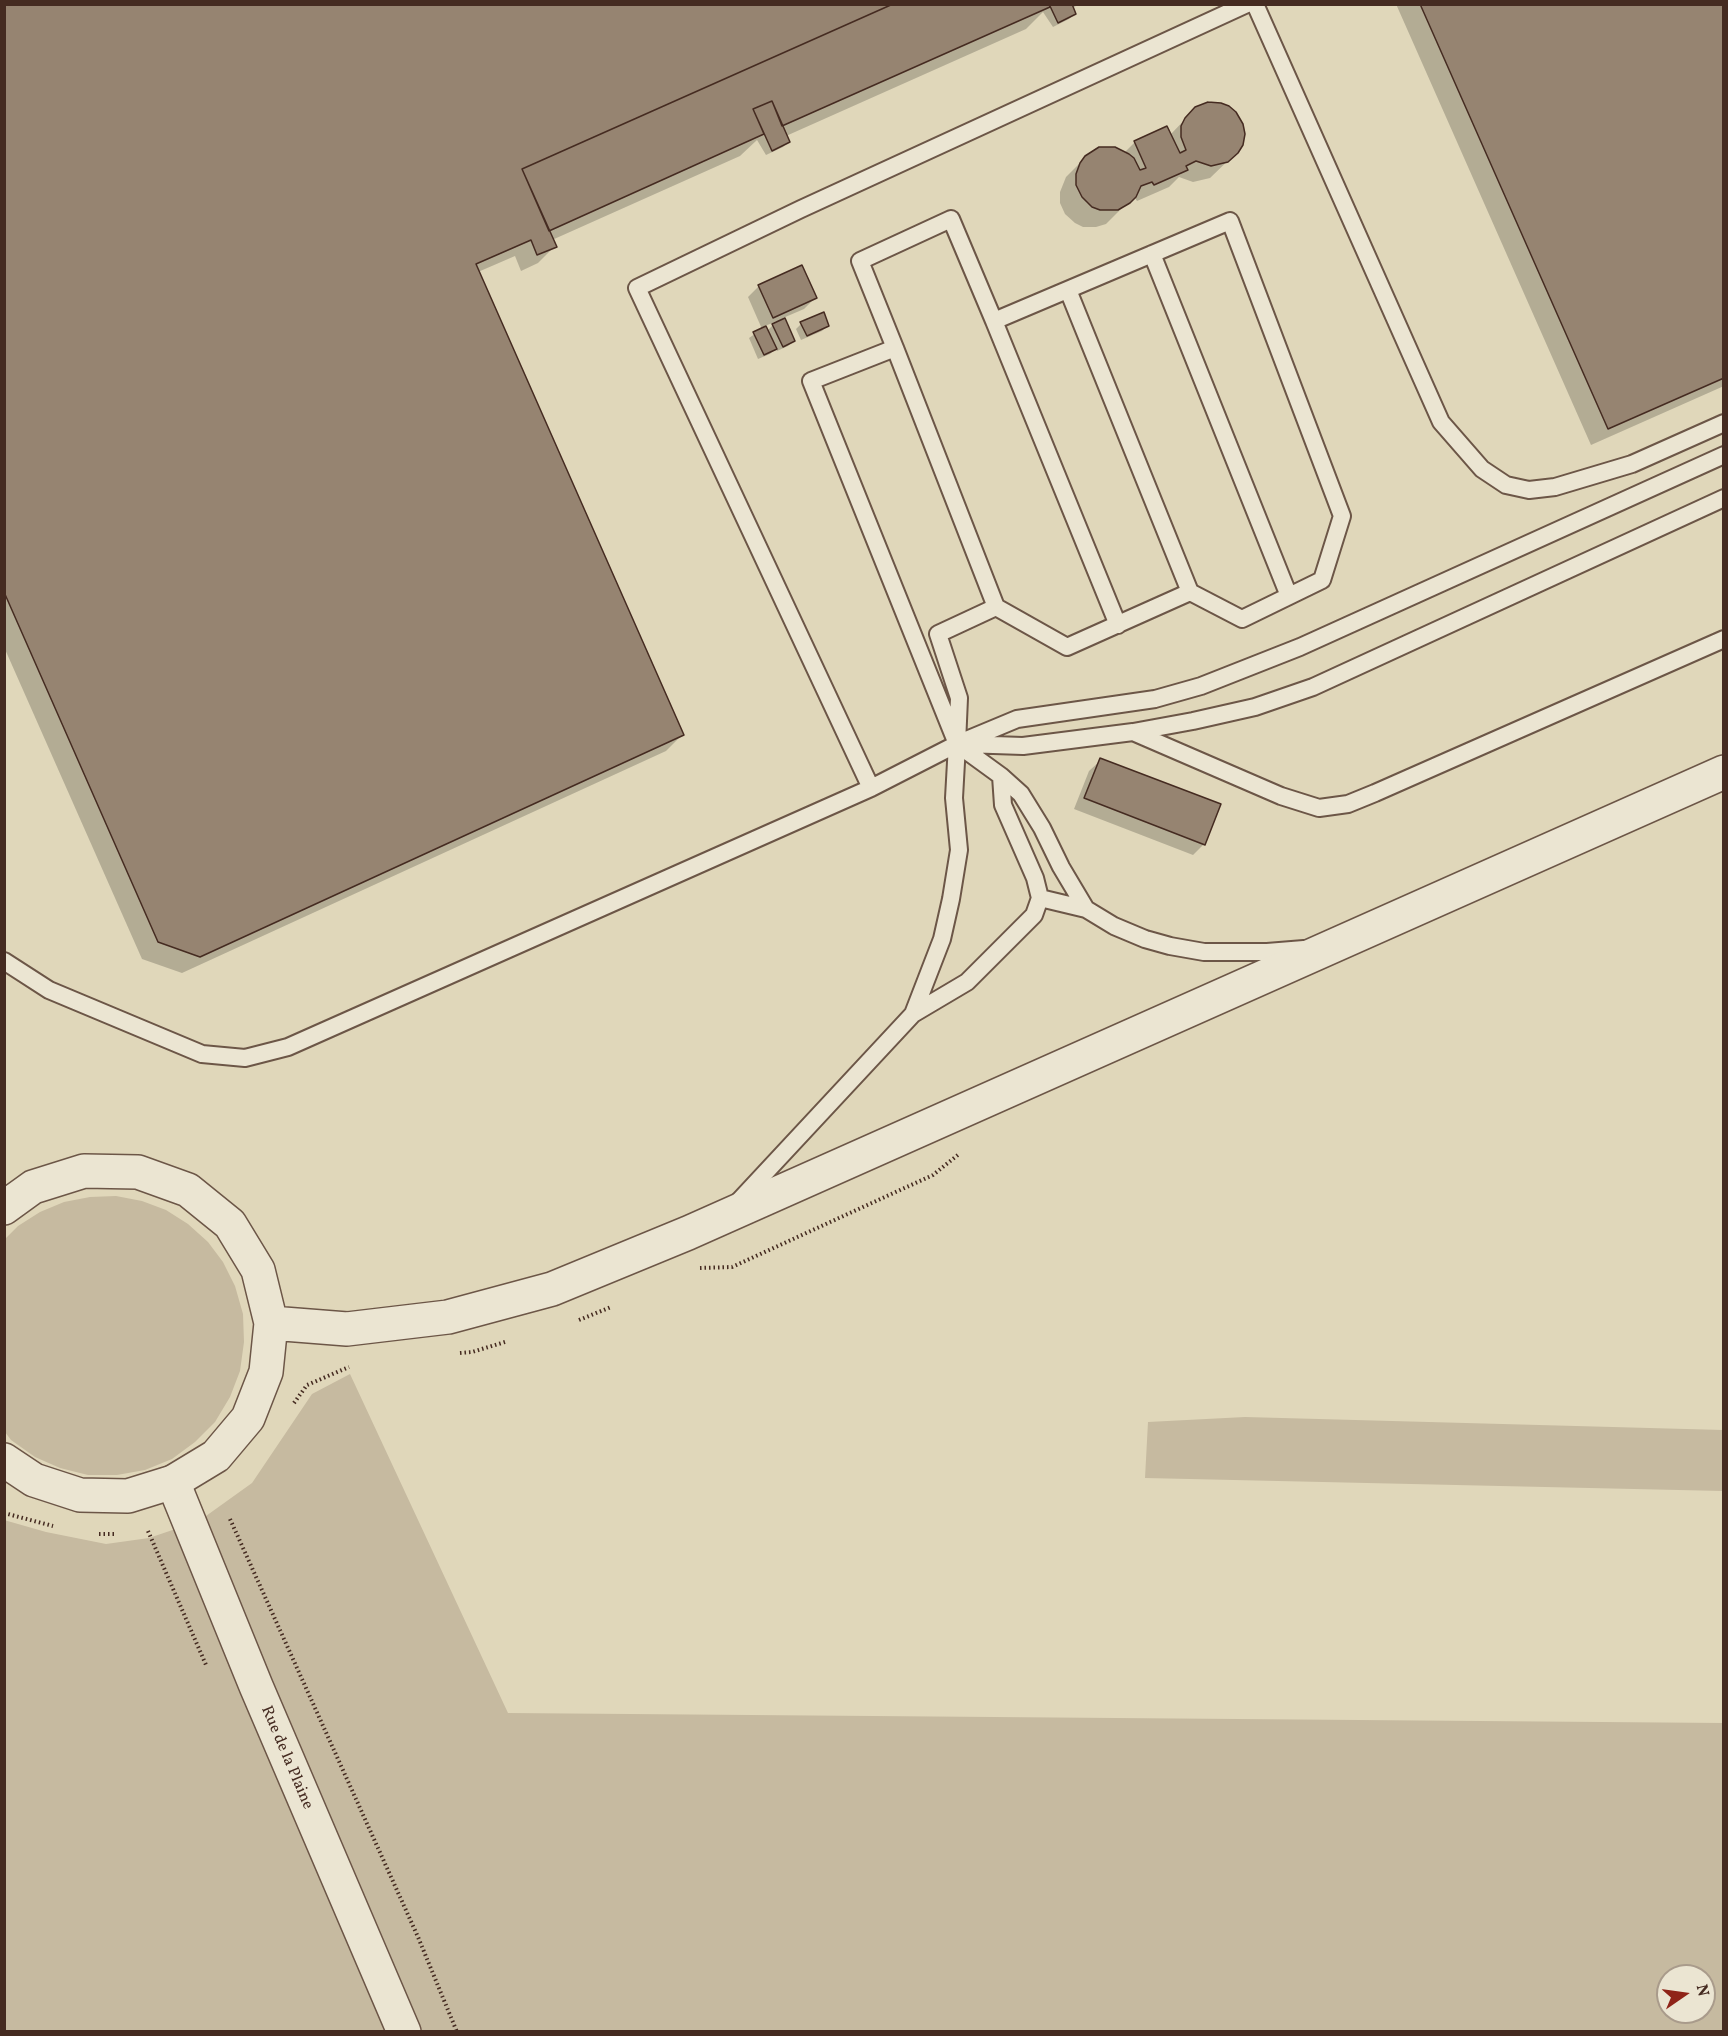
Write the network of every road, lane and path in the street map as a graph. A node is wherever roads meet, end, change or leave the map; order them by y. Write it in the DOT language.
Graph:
graph roads {
  1 [pos="1247,4"];
  2 [pos="1255,4"];
  3 [pos="1152,254"];
  4 [pos="1068,290"];
  5 [pos="994,321"];
  6 [pos="895,348"];
  7 [pos="1724,423"];
  8 [pos="1724,455"];
  9 [pos="1724,498"];
  10 [pos="1190,592"];
  11 [pos="1288,596"];
  12 [pos="996,607"];
  13 [pos="1118,625"];
  14 [pos="1724,639"];
  15 [pos="1133,732"];
  16 [pos="957,744"];
  17 [pos="1724,772"];
  18 [pos="1001,776"];
  19 [pos="871,788"];
  20 [pos="1040,898"];
  21 [pos="1086,909"];
  22 [pos="1332,946"];
  23 [pos="4,961"];
  24 [pos="913,1014"];
  25 [pos="4,1208"];
  26 [pos="724,1217"];
  27 [pos="271,1323"];
  28 [pos="4,1460"];
  29 [pos="173,1482"];
  30 [pos="228,1516"];
  31 [pos="404,2031"];
  32 [pos="457,2031"];
  1 -- 19 [label="lane"];
  2 -- 7 [label="lane"];
  3 -- 4 [label="lane"];
  3 -- 11 [label="lane"];
  3 -- 11 [label="lane"];
  4 -- 5 [label="lane"];
  4 -- 10 [label="lane"];
  5 -- 6 [label="lane"];
  5 -- 13 [label="lane"];
  6 -- 12 [label="lane"];
  6 -- 16 [label="lane"];
  8 -- 16 [label="lane"];
  9 -- 15 [label="lane"];
  10 -- 11 [label="lane"];
  10 -- 13 [label="lane"];
  12 -- 13 [label="lane"];
  12 -- 16 [label="lane"];
  14 -- 15 [label="lane"];
  15 -- 16 [label="lane"];
  16 -- 18 [label="lane"];
  16 -- 19 [label="lane"];
  16 -- 24 [label="lane"];
  17 -- 22 [label="street"];
  18 -- 20 [label="lane"];
  18 -- 21 [label="lane"];
  19 -- 23 [label="lane"];
  20 -- 21 [label="lane"];
  20 -- 24 [label="lane"];
  21 -- 22 [label="lane"];
  22 -- 26 [label="street"];
  24 -- 26 [label="lane"];
  25 -- 27 [label="street"];
  26 -- 27 [label="street"];
  27 -- 29 [label="street"];
  28 -- 29 [label="street"];
  29 -- 31 [label="street, Rue de la Plaine"];
  30 -- 32 [label="path"];
}
